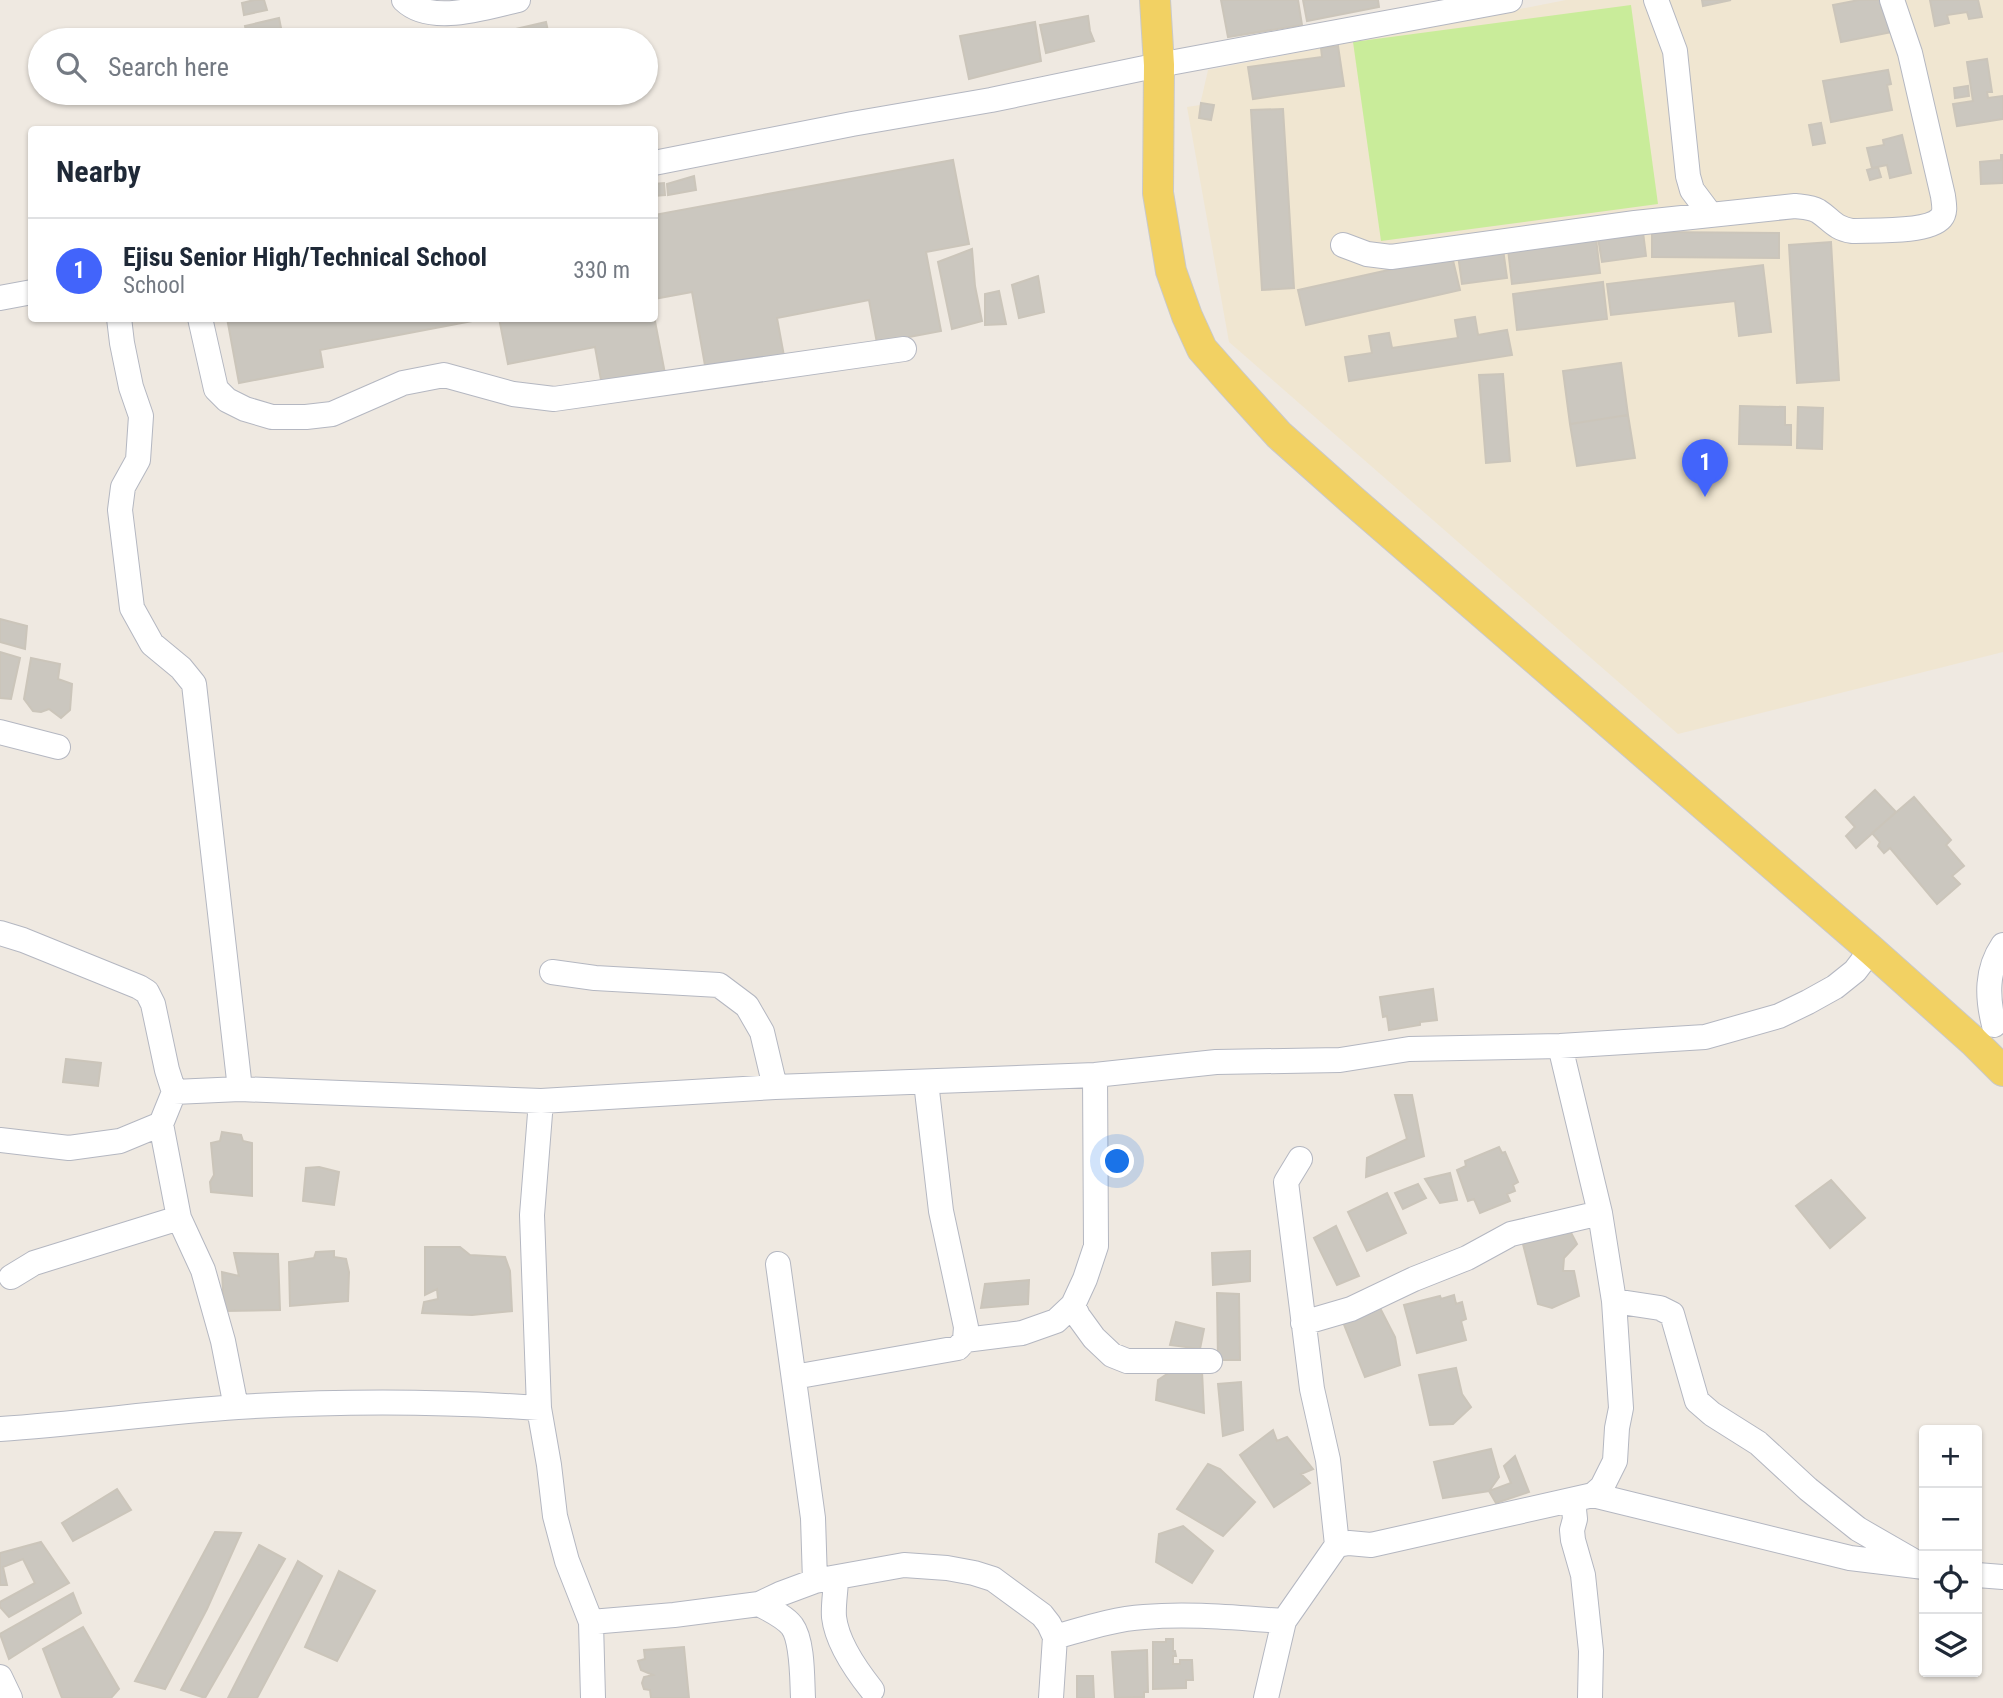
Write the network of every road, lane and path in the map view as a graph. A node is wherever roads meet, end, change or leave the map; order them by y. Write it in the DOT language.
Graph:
graph roads {
  1 [pos="404,0"];
  2 [pos="518,0"];
  3 [pos="1155,0"];
  4 [pos="1510,0"];
  5 [pos="1656,0"];
  6 [pos="1892,0"];
  7 [pos="1159,65"];
  8 [pos="658,162"];
  9 [pos="1710,214"];
  10 [pos="1343,245"];
  11 [pos="28,293"];
  12 [pos="0,298"];
  13 [pos="119,322"];
  14 [pos="201,322"];
  15 [pos="904,349"];
  16 [pos="0,732"];
  17 [pos="58,747"];
  18 [pos="0,933"];
  19 [pos="2003,945"];
  20 [pos="1871,950"];
  21 [pos="552,972"];
  22 [pos="1990,1028"];
  23 [pos="1560,1046"];
  24 [pos="2003,1071"];
  25 [pos="1095,1075"];
  26 [pos="926,1082"];
  27 [pos="775,1087"];
  28 [pos="240,1089"];
  29 [pos="174,1092"];
  30 [pos="541,1101"];
  31 [pos="161,1124"];
  32 [pos="0,1140"];
  33 [pos="1300,1159"];
  34 [pos="1600,1213"];
  35 [pos="179,1218"];
  36 [pos="778,1264"];
  37 [pos="10,1277"];
  38 [pos="1614,1301"];
  39 [pos="1073,1305"];
  40 [pos="1303,1323"];
  41 [pos="965,1340"];
  42 [pos="1210,1361"];
  43 [pos="794,1377"];
  44 [pos="236,1407"];
  45 [pos="540,1408"];
  46 [pos="0,1429"];
  47 [pos="1583,1497"];
  48 [pos="1337,1545"];
  49 [pos="1919,1564"];
  50 [pos="1919,1566"];
  51 [pos="1982,1575"];
  52 [pos="2003,1577"];
  53 [pos="826,1579"];
  54 [pos="759,1604"];
  55 [pos="1284,1621"];
  56 [pos="591,1622"];
  57 [pos="1055,1637"];
  58 [pos="0,1676"];
  59 [pos="872,1690"];
  60 [pos="10,1698"];
  61 [pos="593,1698"];
  62 [pos="803,1698"];
  63 [pos="1051,1698"];
  64 [pos="1266,1698"];
  65 [pos="1590,1698"];
  1 -- 2 [label="street"];
  3 -- 7 [label="main road"];
  4 -- 7 [label="street"];
  5 -- 9 [label="street"];
  6 -- 9 [label="street"];
  7 -- 8 [label="street"];
  7 -- 20 [label="main road"];
  9 -- 10 [label="street"];
  11 -- 12 [label="street"];
  13 -- 28 [label="street"];
  14 -- 15 [label="street"];
  16 -- 17 [label="street"];
  18 -- 29 [label="street"];
  19 -- 22 [label="street"];
  20 -- 22 [label="main road"];
  20 -- 23 [label="street"];
  21 -- 27 [label="street"];
  22 -- 24 [label="main road"];
  23 -- 25 [label="street"];
  23 -- 34 [label="street"];
  25 -- 26 [label="street"];
  25 -- 39 [label="street"];
  26 -- 27 [label="street"];
  26 -- 41 [label="street"];
  27 -- 30 [label="street"];
  28 -- 29 [label="street"];
  28 -- 30 [label="street"];
  29 -- 31 [label="street"];
  30 -- 45 [label="street"];
  31 -- 32 [label="street"];
  31 -- 35 [label="street"];
  33 -- 40 [label="street"];
  34 -- 38 [label="street"];
  34 -- 40 [label="street"];
  35 -- 37 [label="street"];
  35 -- 44 [label="street"];
  36 -- 43 [label="street"];
  38 -- 47 [label="street"];
  38 -- 49 [label="street"];
  39 -- 41 [label="street"];
  39 -- 42 [label="street"];
  40 -- 48 [label="street"];
  41 -- 43 [label="street"];
  43 -- 53 [label="street"];
  44 -- 45 [label="street"];
  44 -- 46 [label="street"];
  45 -- 56 [label="street"];
  47 -- 48 [label="street"];
  47 -- 50 [label="street"];
  47 -- 65 [label="street"];
  48 -- 55 [label="street"];
  51 -- 52 [label="street"];
  53 -- 54 [label="street"];
  53 -- 57 [label="street"];
  53 -- 59 [label="street"];
  54 -- 56 [label="street"];
  54 -- 62 [label="street"];
  55 -- 57 [label="street"];
  55 -- 64 [label="street"];
  56 -- 61 [label="street"];
  57 -- 63 [label="street"];
  58 -- 60 [label="street"];
}
